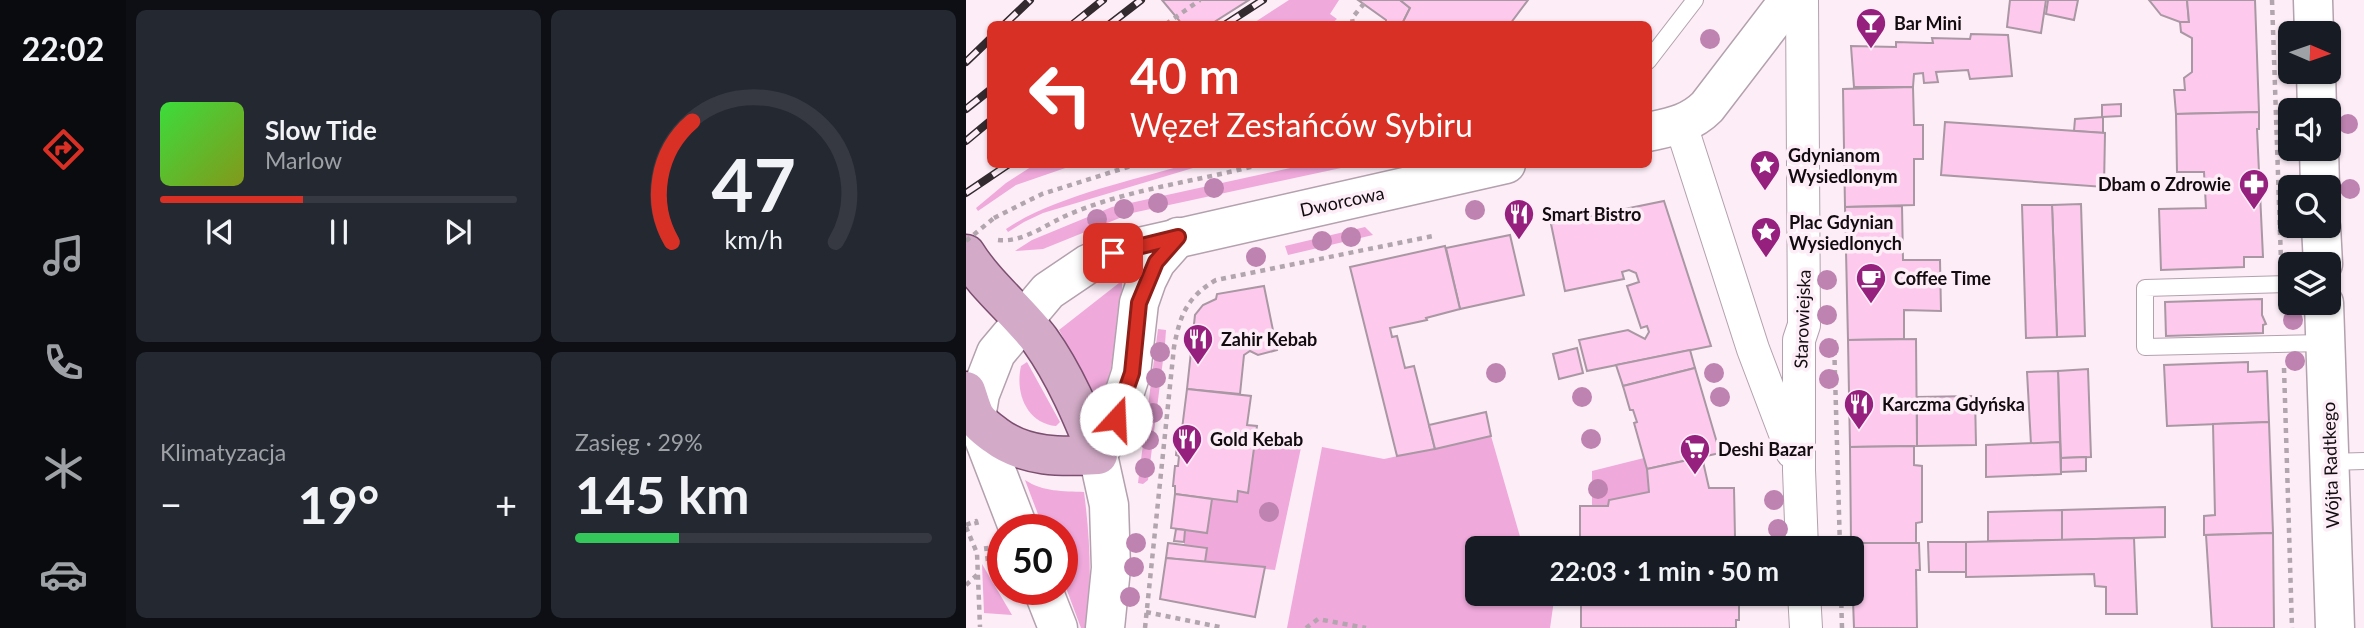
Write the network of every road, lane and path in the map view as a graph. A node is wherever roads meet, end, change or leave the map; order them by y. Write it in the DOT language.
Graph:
graph roads {
  1 [pos="1200,0"];
  2 [pos="1367,0"];
  3 [pos="1695,0"];
  4 [pos="1788,0"];
  5 [pos="1802,0"];
  6 [pos="2272,0"];
  7 [pos="2313,0"];
  8 [pos="1170,21"];
  9 [pos="1352,21"];
  10 [pos="2314,21"];
  11 [pos="1652,56"];
  12 [pos="1665,129"];
  13 [pos="1124,168"];
  14 [pos="1245,168"];
  15 [pos="1488,168"];
  16 [pos="1433,236"];
  17 [pos="1178,237"];
  18 [pos="979,238"];
  19 [pos="966,241"];
  20 [pos="2284,252"];
  21 [pos="2278,284"];
  22 [pos="2324,315"];
  23 [pos="1023,321"];
  24 [pos="1834,332"];
  25 [pos="1799,340"];
  26 [pos="2325,343"];
  27 [pos="2284,344"];
  28 [pos="1753,349"];
  29 [pos="971,404"];
  30 [pos="1098,455"];
  31 [pos="2347,461"];
  32 [pos="1799,470"];
  33 [pos="996,514"];
  34 [pos="966,526"];
  35 [pos="979,530"];
  36 [pos="1802,536"];
  37 [pos="1840,536"];
  38 [pos="977,575"];
  39 [pos="966,585"];
  40 [pos="1049,605"];
  41 [pos="1805,606"];
  42 [pos="1841,606"];
  43 [pos="1146,612"];
  44 [pos="981,628"];
  45 [pos="1058,628"];
  46 [pos="1105,628"];
  47 [pos="1145,628"];
  48 [pos="1224,628"];
  49 [pos="1306,628"];
  50 [pos="1366,628"];
  51 [pos="1806,628"];
  52 [pos="1842,628"];
  53 [pos="2292,628"];
  54 [pos="2335,628"];
  1 -- 8 [label="path"];
  2 -- 9 [label="path"];
  3 -- 11 [label="lane"];
  4 -- 12 [label="main road"];
  5 -- 25 [label="street, Starowiejska"];
  6 -- 20 [label="path"];
  7 -- 10 [label="main road"];
  12 -- 28 [label="street, Starowiejska"];
  13 -- 19 [label="path, bridge"];
  14 -- 18 [label="path"];
  15 -- 17 [label="main road, Dworcowa"];
  16 -- 43 [label="path"];
  17 -- 23 [label="main road, Dworcowa"];
  17 -- 30 [label="main road"];
  18 -- 23 [label="main road"];
  21 -- 27 [label="lane"];
  22 -- 26 [label="main road, Wójta Radtkego"];
  23 -- 29 [label="main road, Dworcowa"];
  23 -- 30 [label="main road"];
  24 -- 37 [label="path"];
  25 -- 28 [label="street"];
  25 -- 32 [label="street, Starowiejska"];
  26 -- 27 [label="lane"];
  26 -- 31 [label="main road, Wójta Radtkego"];
  27 -- 53 [label="path"];
  28 -- 32 [label="street, Starowiejska"];
  29 -- 30 [label="main road"];
  29 -- 33 [label="main road"];
  30 -- 46 [label="main road"];
  31 -- 54 [label="main road, Wójta Radtkego"];
  32 -- 36 [label="street, Starowiejska"];
  34 -- 35 [label="path"];
  34 -- 38 [label="path"];
  38 -- 39 [label="path"];
  38 -- 44 [label="path"];
  40 -- 45 [label="main road"];
  41 -- 51 [label="street"];
  42 -- 52 [label="path"];
  43 -- 47 [label="path"];
  43 -- 48 [label="path"];
  49 -- 50 [label="path"];
}
